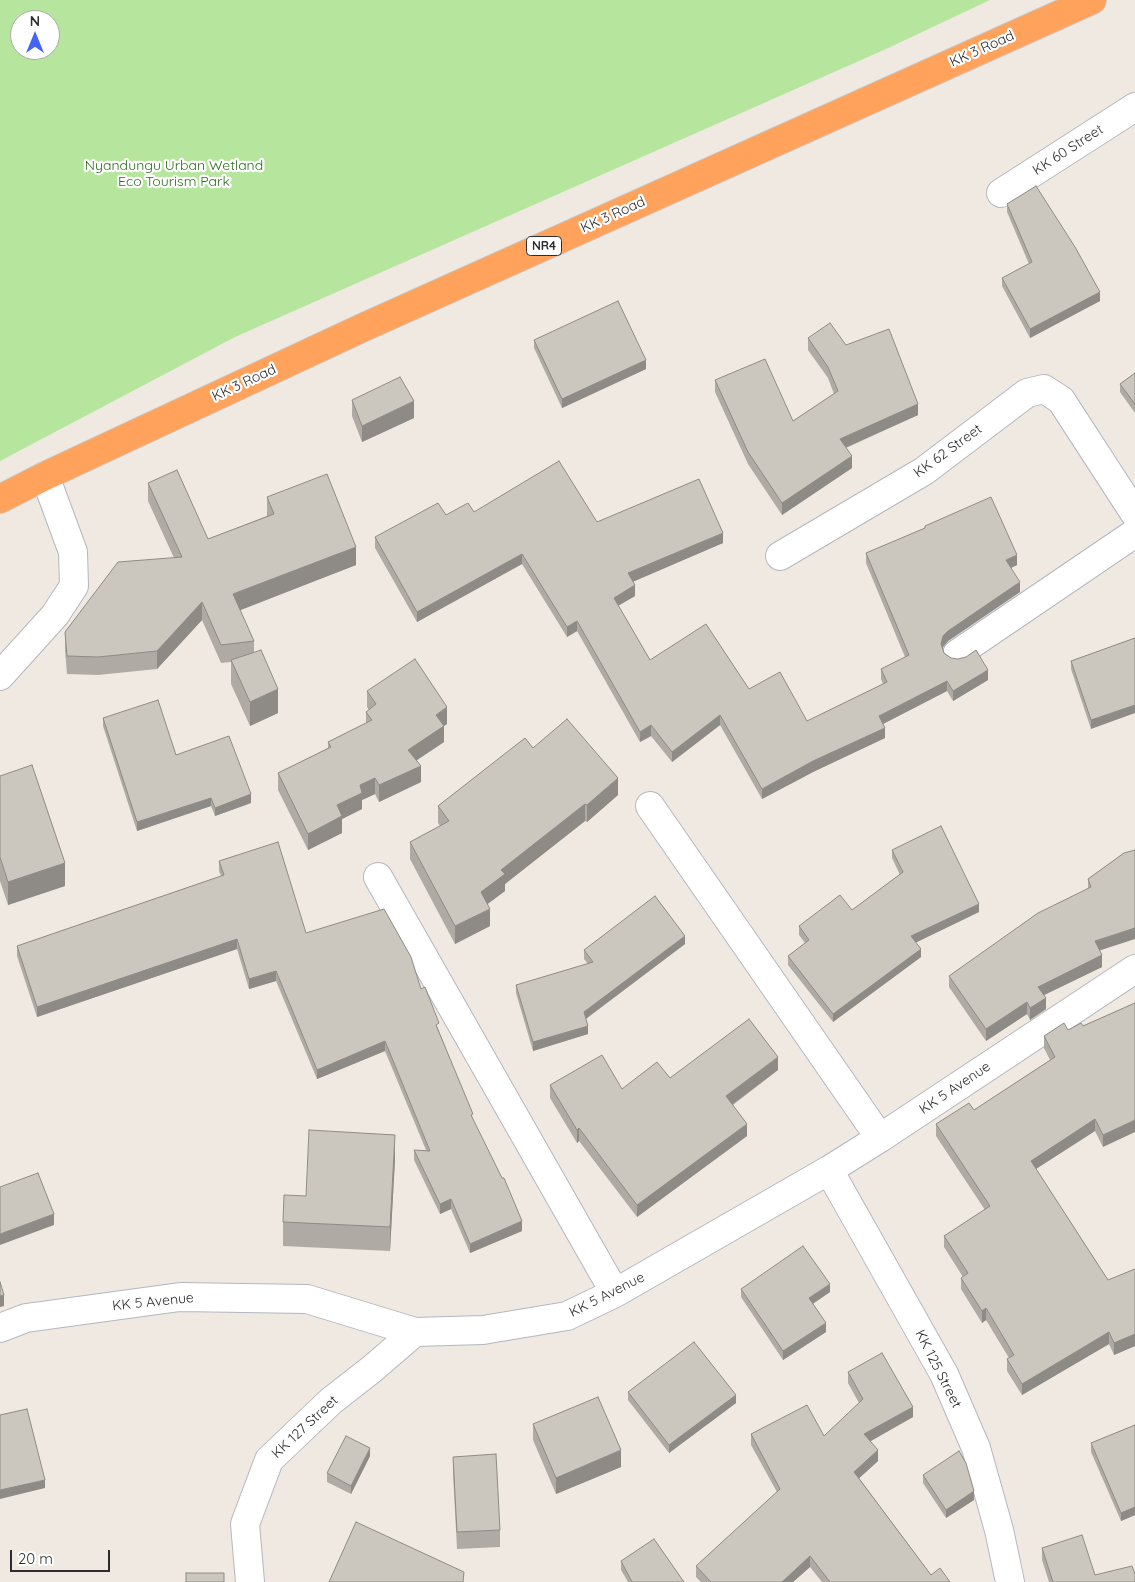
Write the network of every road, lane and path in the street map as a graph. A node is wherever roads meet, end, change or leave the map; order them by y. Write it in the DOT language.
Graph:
graph roads {
  1 [pos="1092,0"];
  2 [pos="1135,107"];
  3 [pos="1001,193"];
  4 [pos="45,476"];
  5 [pos="0,499"];
  6 [pos="1135,514"];
  7 [pos="1135,533"];
  8 [pos="780,556"];
  9 [pos="958,654"];
  10 [pos="0,676"];
  11 [pos="650,806"];
  12 [pos="378,876"];
  13 [pos="1135,968"];
  14 [pos="880,1138"];
  15 [pos="829,1170"];
  16 [pos="615,1293"];
  17 [pos="0,1328"];
  18 [pos="415,1332"];
  19 [pos="250,1582"];
  20 [pos="1010,1582"];
  1 -- 4 [label="highway, KK 3 Road / NR4"];
  2 -- 3 [label="street, KK 60 Street"];
  4 -- 5 [label="highway, KK 3 Road / NR4"];
  4 -- 10 [label="street"];
  6 -- 8 [label="street, KK 62 Street"];
  7 -- 9 [label="street"];
  11 -- 14 [label="street"];
  12 -- 16 [label="street"];
  13 -- 14 [label="street, KK 5 Avenue"];
  14 -- 15 [label="street, KK 5 Avenue"];
  15 -- 16 [label="street, KK 5 Avenue"];
  15 -- 20 [label="street, KK 125 Street"];
  16 -- 18 [label="street, KK 5 Avenue"];
  17 -- 18 [label="street, KK 5 Avenue"];
  18 -- 19 [label="street, KK 127 Street"];
}
